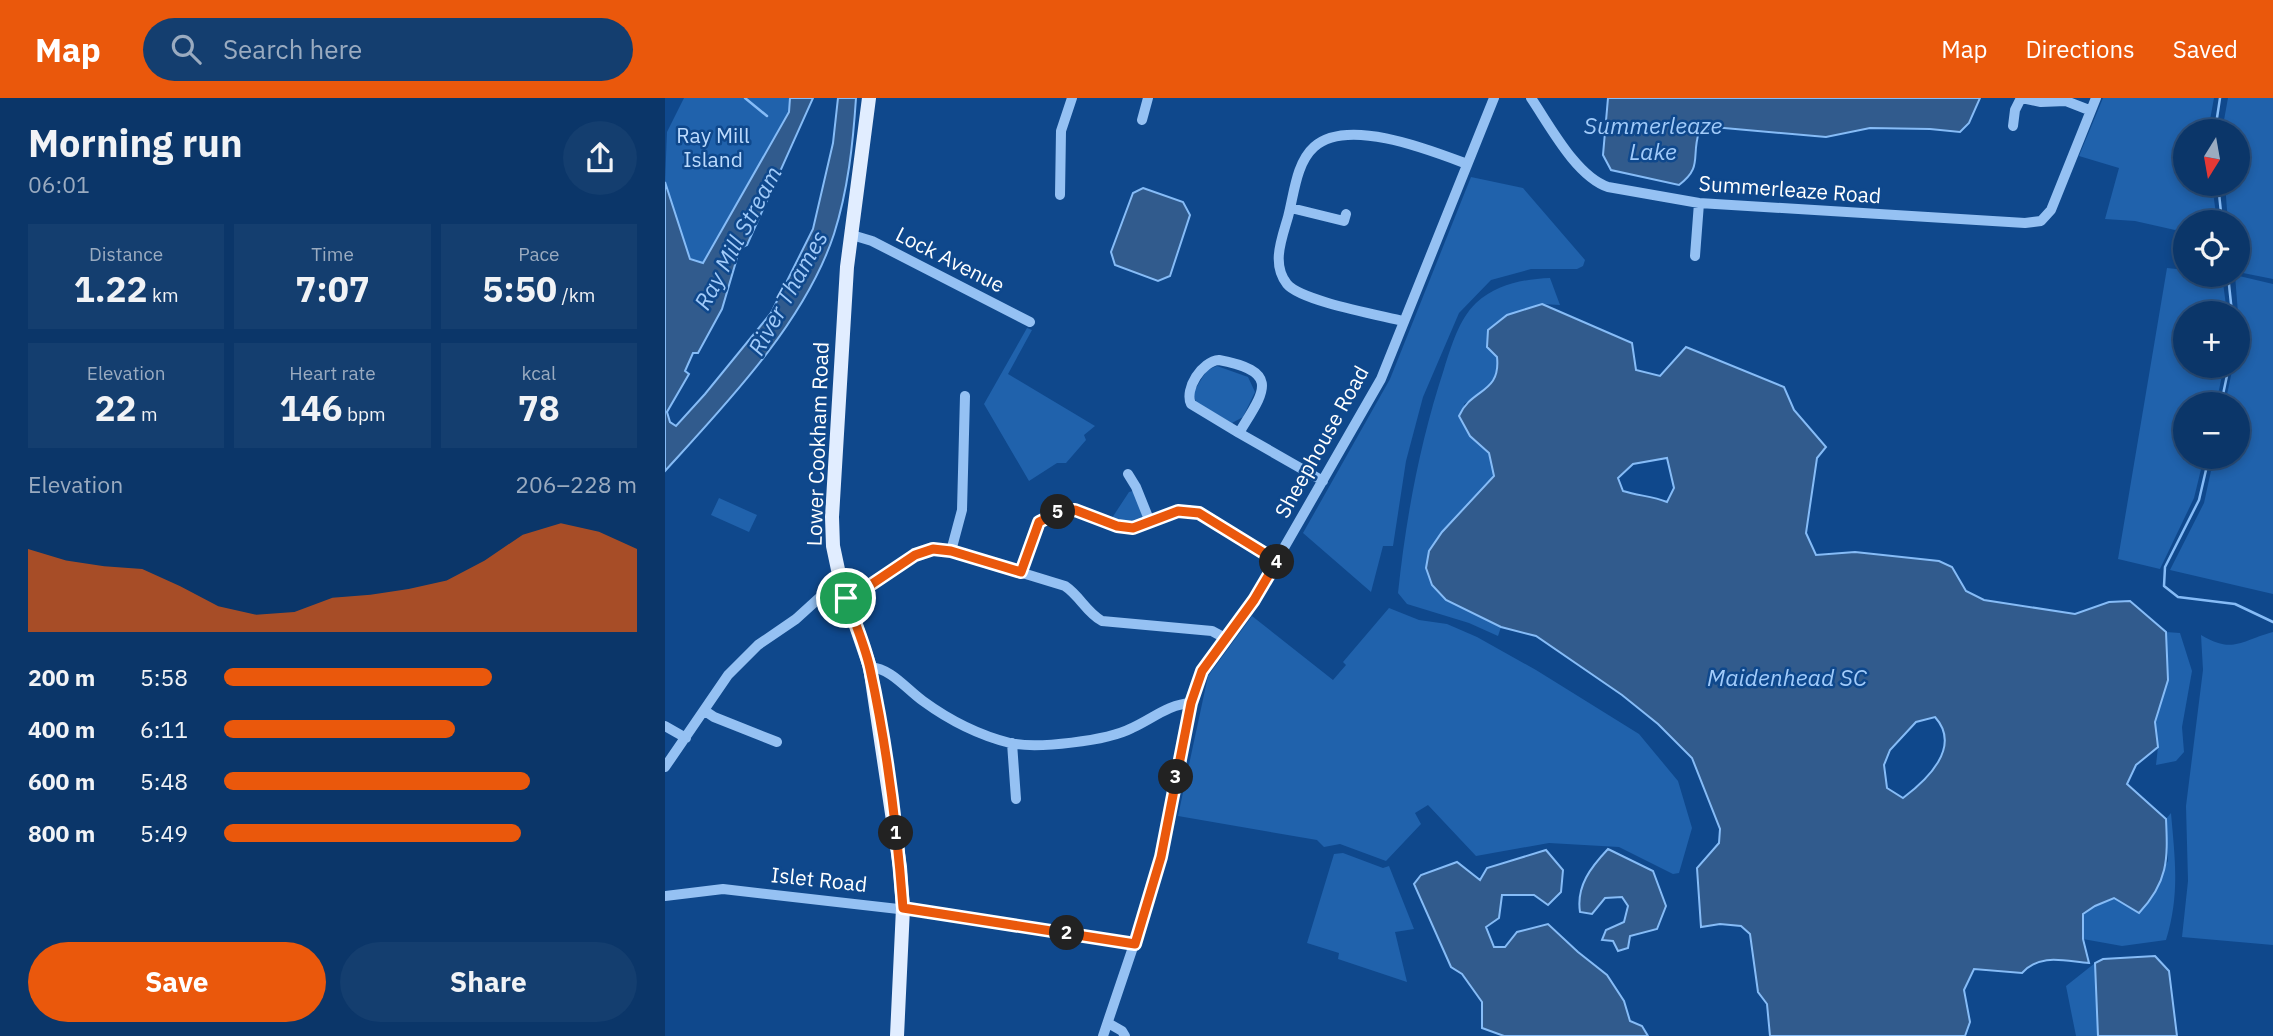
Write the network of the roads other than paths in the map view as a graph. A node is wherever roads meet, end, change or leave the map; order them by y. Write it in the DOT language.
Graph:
graph roads {
  1 [pos="869,98"];
  2 [pos="1072,98"];
  3 [pos="1494,98"];
  4 [pos="1531,98"];
  5 [pos="2022,98"];
  6 [pos="2096,98"];
  7 [pos="1150,105"];
  8 [pos="2089,110"];
  9 [pos="1142,120"];
  10 [pos="2013,125"];
  11 [pos="1467,164"];
  12 [pos="1060,195"];
  13 [pos="1699,203"];
  14 [pos="1291,208"];
  15 [pos="1346,219"];
  16 [pos="852,234"];
  17 [pos="1695,256"];
  18 [pos="1403,321"];
  19 [pos="1030,322"];
  20 [pos="965,396"];
  21 [pos="1239,433"];
  22 [pos="1128,474"];
  23 [pos="1323,481"];
  24 [pos="1150,522"];
  25 [pos="951,551"];
  26 [pos="1277,561"];
  27 [pos="1021,572"];
  28 [pos="840,579"];
  29 [pos="846,598"];
  30 [pos="1225,638"];
  31 [pos="870,667"];
  32 [pos="1191,703"];
  33 [pos="705,710"];
  34 [pos="665,726"];
  35 [pos="771,736"];
  36 [pos="686,737"];
  37 [pos="1012,743"];
  38 [pos="665,767"];
  39 [pos="1016,799"];
  40 [pos="665,896"];
  41 [pos="903,908"];
  42 [pos="1135,944"];
  43 [pos="1108,1023"];
  44 [pos="897,1036"];
  45 [pos="1103,1036"];
  46 [pos="1125,1036"];
  1 -- 16 [label="main road, Lower Cookham Road"];
  2 -- 12 [label="street"];
  3 -- 11 [label="street, Sheephouse Road"];
  4 -- 13 [label="street, Summerleaze Road"];
  5 -- 8 [label="street"];
  5 -- 10 [label="street"];
  6 -- 8 [label="street"];
  7 -- 9 [label="street"];
  8 -- 13 [label="street, Summerleaze Road"];
  11 -- 14 [label="street"];
  11 -- 18 [label="street, Sheephouse Road"];
  13 -- 17 [label="street"];
  14 -- 15 [label="street"];
  14 -- 18 [label="street"];
  16 -- 19 [label="street, Lock Avenue"];
  16 -- 28 [label="main road, Lower Cookham Road"];
  18 -- 23 [label="street, Sheephouse Road"];
  20 -- 25 [label="street"];
  21 -- 21 [label="street"];
  21 -- 23 [label="street"];
  22 -- 24 [label="street"];
  23 -- 26 [label="street, Sheephouse Road"];
  24 -- 26 [label="street"];
  24 -- 27 [label="street"];
  25 -- 27 [label="street"];
  25 -- 29 [label="street"];
  26 -- 30 [label="street, Sheephouse Road"];
  27 -- 30 [label="street"];
  28 -- 29 [label="main road, Lower Cookham Road"];
  28 -- 33 [label="street"];
  29 -- 31 [label="main road, Lower Cookham Road"];
  30 -- 32 [label="street, Sheephouse Road"];
  31 -- 37 [label="street"];
  31 -- 41 [label="main road, Lower Cookham Road"];
  32 -- 37 [label="street"];
  32 -- 42 [label="street, Sheephouse Road"];
  33 -- 35 [label="street"];
  33 -- 36 [label="street"];
  34 -- 36 [label="street"];
  36 -- 38 [label="street"];
  37 -- 39 [label="street"];
  40 -- 41 [label="street, Islet Road"];
  41 -- 42 [label="street, Islet Road"];
  41 -- 44 [label="main road, Lower Cookham Road"];
  42 -- 43 [label="street, Sheephouse Road"];
  43 -- 45 [label="street, Sheephouse Road"];
  43 -- 46 [label="street"];
}
